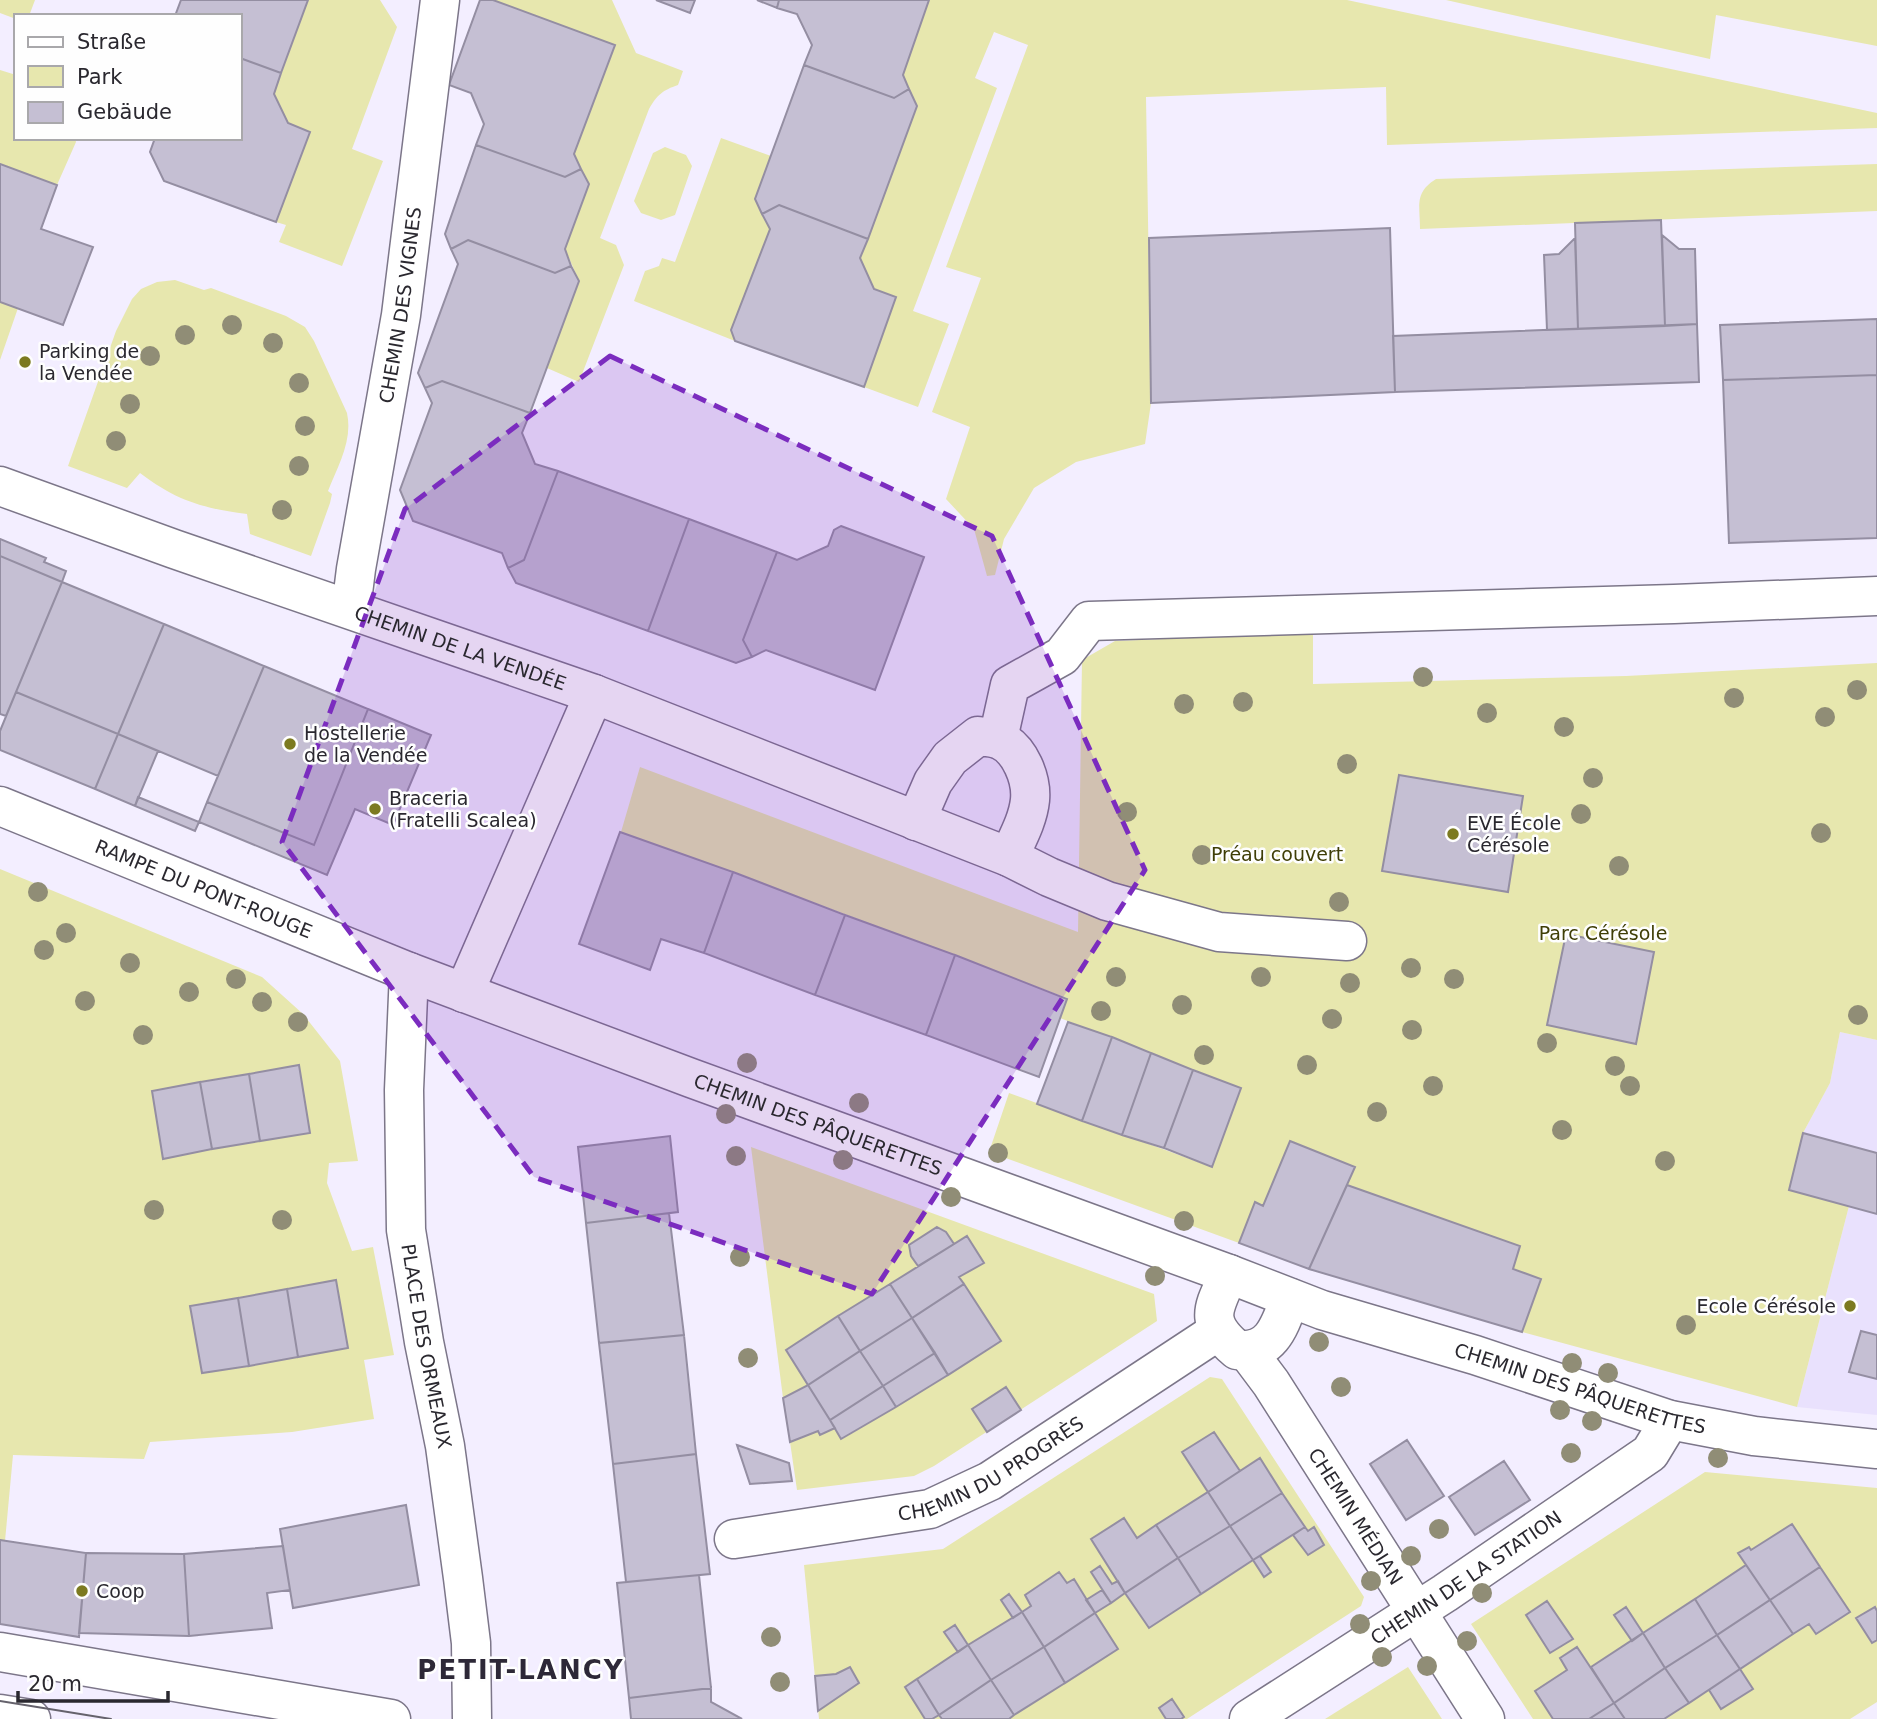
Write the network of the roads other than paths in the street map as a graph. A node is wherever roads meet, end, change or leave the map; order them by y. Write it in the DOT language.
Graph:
graph roads {
  1 [pos="440,0"];
  2 [pos="0,486"];
  3 [pos="1877,596"];
  4 [pos="351,609"];
  5 [pos="594,694"];
  6 [pos="998,739"];
  7 [pos="0,806"];
  8 [pos="916,821"];
  9 [pos="1009,857"];
  10 [pos="1347,941"];
  11 [pos="409,972"];
  12 [pos="464,993"];
  13 [pos="1229,1273"];
  14 [pos="1290,1298"];
  15 [pos="1233,1341"];
  16 [pos="1670,1420"];
  17 [pos="1877,1449"];
  18 [pos="734,1539"];
  19 [pos="1415,1611"];
  20 [pos="0,1652"];
  21 [pos="0,1714"];
  22 [pos="31,1719"];
  23 [pos="391,1719"];
  24 [pos="472,1719"];
  25 [pos="1249,1719"];
  26 [pos="1485,1719"];
  1 -- 4 [label="street, CHEMIN DES VIGNES"];
  2 -- 4 [label="street, CHEMIN DE LA VENDÉE"];
  3 -- 6 [label="street"];
  4 -- 5 [label="street, CHEMIN DE LA VENDÉE"];
  5 -- 8 [label="street, CHEMIN DE LA VENDÉE"];
  5 -- 12 [label="street"];
  6 -- 8 [label="street"];
  6 -- 9 [label="street"];
  7 -- 11 [label="street, RAMPE DU PONT-ROUGE"];
  8 -- 9 [label="street, CHEMIN DE LA VENDÉE"];
  9 -- 10 [label="street, CHEMIN DE LA VENDÉE"];
  11 -- 12 [label="street, CHEMIN DES PÂQUERETTES"];
  11 -- 24 [label="street, PLACE DES ORMEAUX"];
  12 -- 13 [label="street, CHEMIN DES PÂQUERETTES"];
  13 -- 14 [label="street, CHEMIN DES PÂQUERETTES"];
  13 -- 15 [label="street"];
  14 -- 15 [label="street"];
  14 -- 16 [label="street, CHEMIN DES PÂQUERETTES"];
  15 -- 18 [label="street, CHEMIN DU PROGRÈS"];
  15 -- 19 [label="street, CHEMIN MÉDIAN"];
  16 -- 17 [label="street, CHEMIN DES PÂQUERETTES"];
  16 -- 19 [label="street, CHEMIN DE LA STATION"];
  19 -- 25 [label="street, CHEMIN DE LA STATION"];
  19 -- 26 [label="street, CHEMIN MÉDIAN"];
  20 -- 23 [label="street"];
  21 -- 22 [label="street"];
}
